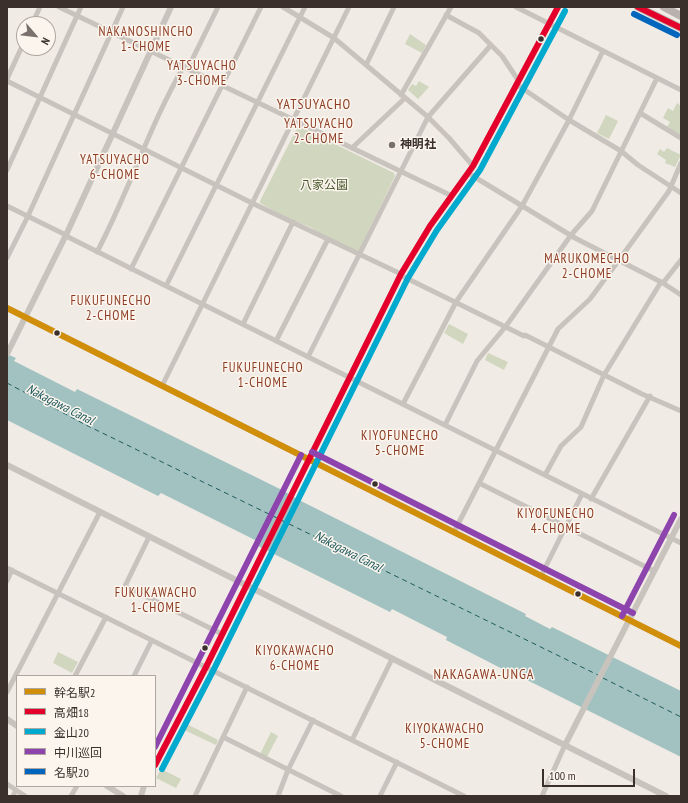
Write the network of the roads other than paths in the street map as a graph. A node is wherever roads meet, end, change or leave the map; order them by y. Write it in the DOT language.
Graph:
graph roads {
  1 [pos="60,7"];
  2 [pos="81,7"];
  3 [pos="123,7"];
  4 [pos="171,7"];
  5 [pos="218,7"];
  6 [pos="261,7"];
  7 [pos="283,7"];
  8 [pos="305,7"];
  9 [pos="349,7"];
  10 [pos="394,7"];
  11 [pos="450,7"];
  12 [pos="516,7"];
  13 [pos="558,7"];
  14 [pos="638,7"];
  15 [pos="664,7"];
  16 [pos="446,15"];
  17 [pos="77,16"];
  18 [pos="681,16"];
  19 [pos="300,17"];
  20 [pos="549,24"];
  21 [pos="681,28"];
  22 [pos="111,32"];
  23 [pos="334,38"];
  24 [pos="491,46"];
  25 [pos="150,50"];
  26 [pos="603,52"];
  27 [pos="18,56"];
  28 [pos="366,65"];
  29 [pos="186,67"];
  30 [pos="657,78"];
  31 [pos="7,80"];
  32 [pos="517,82"];
  33 [pos="222,85"];
  34 [pos="681,90"];
  35 [pos="403,96"];
  36 [pos="40,97"];
  37 [pos="258,102"];
  38 [pos="640,113"];
  39 [pos="74,114"];
  40 [pos="428,117"];
  41 [pos="294,119"];
  42 [pos="569,120"];
  43 [pos="112,133"];
  44 [pos="681,138"];
  45 [pos="144,148"];
  46 [pos="352,148"];
  47 [pos="621,151"];
  48 [pos="681,163"];
  49 [pos="473,166"];
  50 [pos="182,167"];
  51 [pos="7,170"];
  52 [pos="400,171"];
  53 [pos="468,173"];
  54 [pos="217,185"];
  55 [pos="671,186"];
  56 [pos="681,193"];
  57 [pos="452,196"];
  58 [pos="252,203"];
  59 [pos="7,206"];
  60 [pos="522,206"];
  61 [pos="28,216"];
  62 [pos="293,222"];
  63 [pos="571,235"];
  64 [pos="66,236"];
  65 [pos="328,239"];
  66 [pos="97,252"];
  67 [pos="359,254"];
  68 [pos="7,258"];
  69 [pos="619,260"];
  70 [pos="681,260"];
  71 [pos="131,269"];
  72 [pos="400,274"];
  73 [pos="662,283"];
  74 [pos="166,286"];
  75 [pos="681,295"];
  76 [pos="456,302"];
  77 [pos="202,304"];
  78 [pos="7,308"];
  79 [pos="25,317"];
  80 [pos="243,324"];
  81 [pos="506,326"];
  82 [pos="276,341"];
  83 [pos="548,348"];
  84 [pos="8,351"];
  85 [pos="308,357"];
  86 [pos="604,375"];
  87 [pos="350,377"];
  88 [pos="162,386"];
  89 [pos="650,396"];
  90 [pos="403,404"];
  91 [pos="681,411"];
  92 [pos="445,425"];
  93 [pos="496,451"];
  94 [pos="308,459"];
  95 [pos="7,466"];
  96 [pos="545,475"];
  97 [pos="479,483"];
  98 [pos="582,494"];
  99 [pos="591,499"];
  100 [pos="100,512"];
  101 [pos="681,519"];
  102 [pos="566,527"];
  103 [pos="454,532"];
  104 [pos="149,536"];
  105 [pos="670,538"];
  106 [pos="681,543"];
  107 [pos="7,568"];
  108 [pos="12,570"];
  109 [pos="654,571"];
  110 [pos="541,576"];
  111 [pos="7,581"];
  112 [pos="246,585"];
  113 [pos="59,594"];
  114 [pos="106,617"];
  115 [pos="629,620"];
  116 [pos="222,634"];
  117 [pos="152,640"];
  118 [pos="681,646"];
  119 [pos="392,658"];
  120 [pos="206,667"];
  121 [pos="16,675"];
  122 [pos="16,675"];
  123 [pos="76,675"];
  124 [pos="134,675"];
  125 [pos="247,687"];
  126 [pos="7,692"];
  127 [pos="7,719"];
  128 [pos="313,720"];
  129 [pos="16,725"];
  130 [pos="223,737"];
  131 [pos="352,740"];
  132 [pos="565,745"];
  133 [pos="397,762"];
  134 [pos="156,763"];
  135 [pos="288,770"];
  136 [pos="7,784"];
  137 [pos="76,787"];
  138 [pos="108,787"];
  139 [pos="16,790"];
  140 [pos="13,796"];
  141 [pos="25,796"];
  142 [pos="72,796"];
  143 [pos="122,796"];
  144 [pos="195,796"];
  145 [pos="278,796"];
  146 [pos="341,796"];
  147 [pos="380,796"];
  148 [pos="464,796"];
  149 [pos="542,796"];
  150 [pos="666,796"];
  1 -- 17 [label="street"];
  2 -- 17 [label="street"];
  3 -- 22 [label="street"];
  4 -- 25 [label="street"];
  5 -- 29 [label="street"];
  6 -- 33 [label="street"];
  7 -- 19 [label="street"];
  8 -- 19 [label="street"];
  9 -- 23 [label="street"];
  10 -- 28 [label="street"];
  11 -- 16 [label="street"];
  12 -- 20 [label="street"];
  13 -- 20 [label="street"];
  14 -- 21 [label="main road"];
  15 -- 18 [label="main road"];
  16 -- 24 [label="street"];
  16 -- 35 [label="street"];
  17 -- 22 [label="street"];
  17 -- 36 [label="street"];
  19 -- 23 [label="street"];
  19 -- 37 [label="street"];
  20 -- 26 [label="street"];
  20 -- 32 [label="street"];
  22 -- 25 [label="street"];
  22 -- 39 [label="street"];
  23 -- 28 [label="street"];
  23 -- 41 [label="street"];
  24 -- 32 [label="street"];
  24 -- 40 [label="street"];
  25 -- 29 [label="street"];
  25 -- 43 [label="street"];
  26 -- 30 [label="street"];
  26 -- 42 [label="street"];
  27 -- 31 [label="street"];
  28 -- 35 [label="street"];
  29 -- 33 [label="street"];
  29 -- 45 [label="street"];
  30 -- 34 [label="street"];
  30 -- 38 [label="street"];
  31 -- 36 [label="street"];
  32 -- 42 [label="street"];
  32 -- 49 [label="street"];
  33 -- 37 [label="street"];
  33 -- 50 [label="street"];
  35 -- 40 [label="street"];
  35 -- 46 [label="street"];
  36 -- 39 [label="street"];
  36 -- 51 [label="street"];
  37 -- 41 [label="street"];
  37 -- 54 [label="street"];
  38 -- 44 [label="street"];
  38 -- 47 [label="street"];
  39 -- 43 [label="street"];
  39 -- 61 [label="street"];
  40 -- 49 [label="street"];
  40 -- 52 [label="street"];
  41 -- 46 [label="street"];
  41 -- 58 [label="street"];
  42 -- 47 [label="street"];
  42 -- 60 [label="street"];
  43 -- 45 [label="street"];
  43 -- 64 [label="street"];
  45 -- 50 [label="street"];
  45 -- 66 [label="street"];
  46 -- 52 [label="street"];
  47 -- 55 [label="street"];
  47 -- 63 [label="street"];
  48 -- 55 [label="street"];
  49 -- 53 [label="street"];
  50 -- 54 [label="street"];
  50 -- 71 [label="street"];
  52 -- 57 [label="street"];
  52 -- 67 [label="street"];
  53 -- 57 [label="street"];
  53 -- 60 [label="street"];
  54 -- 58 [label="street"];
  54 -- 74 [label="street"];
  55 -- 56 [label="street"];
  55 -- 69 [label="street"];
  57 -- 72 [label="street"];
  58 -- 62 [label="street"];
  58 -- 77 [label="street"];
  59 -- 61 [label="street"];
  60 -- 63 [label="street"];
  60 -- 76 [label="street"];
  61 -- 64 [label="street"];
  61 -- 68 [label="street"];
  62 -- 65 [label="street"];
  62 -- 80 [label="street"];
  63 -- 69 [label="street"];
  63 -- 81 [label="street"];
  64 -- 66 [label="street"];
  64 -- 79 [label="street"];
  65 -- 67 [label="street"];
  65 -- 82 [label="street"];
  66 -- 71 [label="street"];
  67 -- 72 [label="street"];
  67 -- 85 [label="street"];
  69 -- 73 [label="street"];
  69 -- 83 [label="street"];
  70 -- 73 [label="street"];
  71 -- 74 [label="street"];
  72 -- 76 [label="street"];
  72 -- 87 [label="street"];
  73 -- 75 [label="street"];
  73 -- 86 [label="street"];
  74 -- 77 [label="street"];
  76 -- 81 [label="street"];
  76 -- 90 [label="street"];
  77 -- 80 [label="street"];
  77 -- 88 [label="street"];
  78 -- 79 [label="street"];
  79 -- 84 [label="street"];
  79 -- 88 [label="street"];
  80 -- 82 [label="street"];
  81 -- 83 [label="street"];
  81 -- 92 [label="street"];
  82 -- 85 [label="street"];
  83 -- 86 [label="street"];
  83 -- 93 [label="street"];
  85 -- 87 [label="street"];
  86 -- 89 [label="street"];
  86 -- 96 [label="street"];
  87 -- 90 [label="street"];
  87 -- 94 [label="street"];
  88 -- 94 [label="street"];
  89 -- 91 [label="street"];
  89 -- 99 [label="street"];
  90 -- 92 [label="street"];
  92 -- 93 [label="street"];
  93 -- 96 [label="street"];
  93 -- 97 [label="street"];
  94 -- 103 [label="street"];
  94 -- 112 [label="street"];
  95 -- 100 [label="street"];
  96 -- 98 [label="street"];
  97 -- 102 [label="street"];
  97 -- 103 [label="street"];
  98 -- 99 [label="street"];
  98 -- 102 [label="street"];
  99 -- 105 [label="street"];
  100 -- 104 [label="street"];
  100 -- 113 [label="street"];
  101 -- 105 [label="street"];
  102 -- 109 [label="street"];
  102 -- 110 [label="street"];
  103 -- 110 [label="street"];
  104 -- 112 [label="street"];
  104 -- 116 [label="street"];
  105 -- 106 [label="street"];
  105 -- 109 [label="street"];
  107 -- 108 [label="street"];
  108 -- 111 [label="street"];
  108 -- 113 [label="street"];
  109 -- 115 [label="street"];
  110 -- 115 [label="street"];
  112 -- 116 [label="street"];
  112 -- 119 [label="street"];
  113 -- 114 [label="street"];
  113 -- 121 [label="street"];
  114 -- 117 [label="street"];
  114 -- 123 [label="street"];
  115 -- 118 [label="street"];
  115 -- 132 [label="street"];
  116 -- 120 [label="street"];
  117 -- 120 [label="street"];
  117 -- 124 [label="street"];
  119 -- 131 [label="street"];
  119 -- 132 [label="street"];
  120 -- 125 [label="street"];
  120 -- 134 [label="street"];
  122 -- 126 [label="street"];
  125 -- 128 [label="street"];
  125 -- 130 [label="street"];
  127 -- 129 [label="street"];
  128 -- 131 [label="street"];
  128 -- 135 [label="street"];
  130 -- 135 [label="street"];
  130 -- 144 [label="street"];
  131 -- 133 [label="street"];
  132 -- 149 [label="street"];
  132 -- 150 [label="street"];
  133 -- 147 [label="street"];
  133 -- 148 [label="street"];
  135 -- 145 [label="street"];
  135 -- 146 [label="street"];
  136 -- 139 [label="street"];
  137 -- 142 [label="street"];
  138 -- 143 [label="street"];
  139 -- 140 [label="street"];
  139 -- 141 [label="street"];
}
